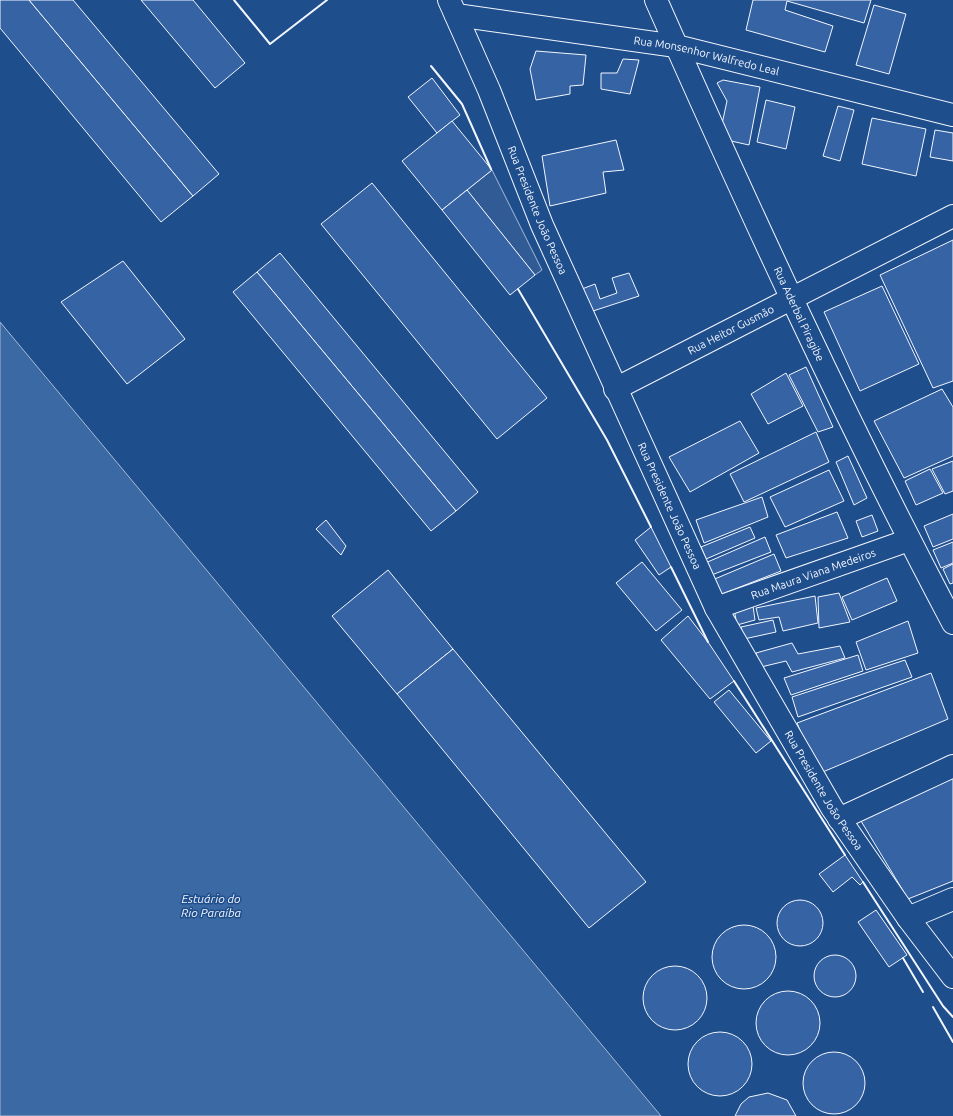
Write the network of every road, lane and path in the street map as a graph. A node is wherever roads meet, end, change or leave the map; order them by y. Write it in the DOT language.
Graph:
graph roads {
  1 [pos="656,0"];
  2 [pos="453,7"];
  3 [pos="676,46"];
  4 [pos="953,115"];
  5 [pos="953,216"];
  6 [pos="792,300"];
  7 [pos="615,390"];
  8 [pos="909,540"];
  9 [pos="716,608"];
  10 [pos="953,623"];
  11 [pos="953,766"];
  12 [pos="839,819"];
  13 [pos="953,900"];
  14 [pos="908,918"];
  15 [pos="953,977"];
  1 -- 3 [label="street, Rua Aderbal Piragibe"];
  2 -- 3 [label="street, Rua Monsenhor Walfredo Leal"];
  2 -- 7 [label="street, Rua Presidente João Pessoa"];
  3 -- 4 [label="street, Rua Monsenhor Walfredo Leal"];
  3 -- 6 [label="street, Rua Aderbal Piragibe"];
  5 -- 6 [label="street, Rua Heitor Gusmão"];
  6 -- 7 [label="street, Rua Heitor Gusmão"];
  6 -- 8 [label="street, Rua Aderbal Piragibe"];
  7 -- 9 [label="street, Rua Presidente João Pessoa"];
  8 -- 9 [label="street, Rua Maura Viana Medeiros"];
  8 -- 10 [label="street, Rua Aderbal Piragibe"];
  9 -- 12 [label="street, Rua Presidente João Pessoa"];
  11 -- 12 [label="street"];
  12 -- 14 [label="street, Rua Presidente João Pessoa"];
  13 -- 14 [label="street"];
  14 -- 15 [label="street, Rua Presidente João Pessoa"];
}
